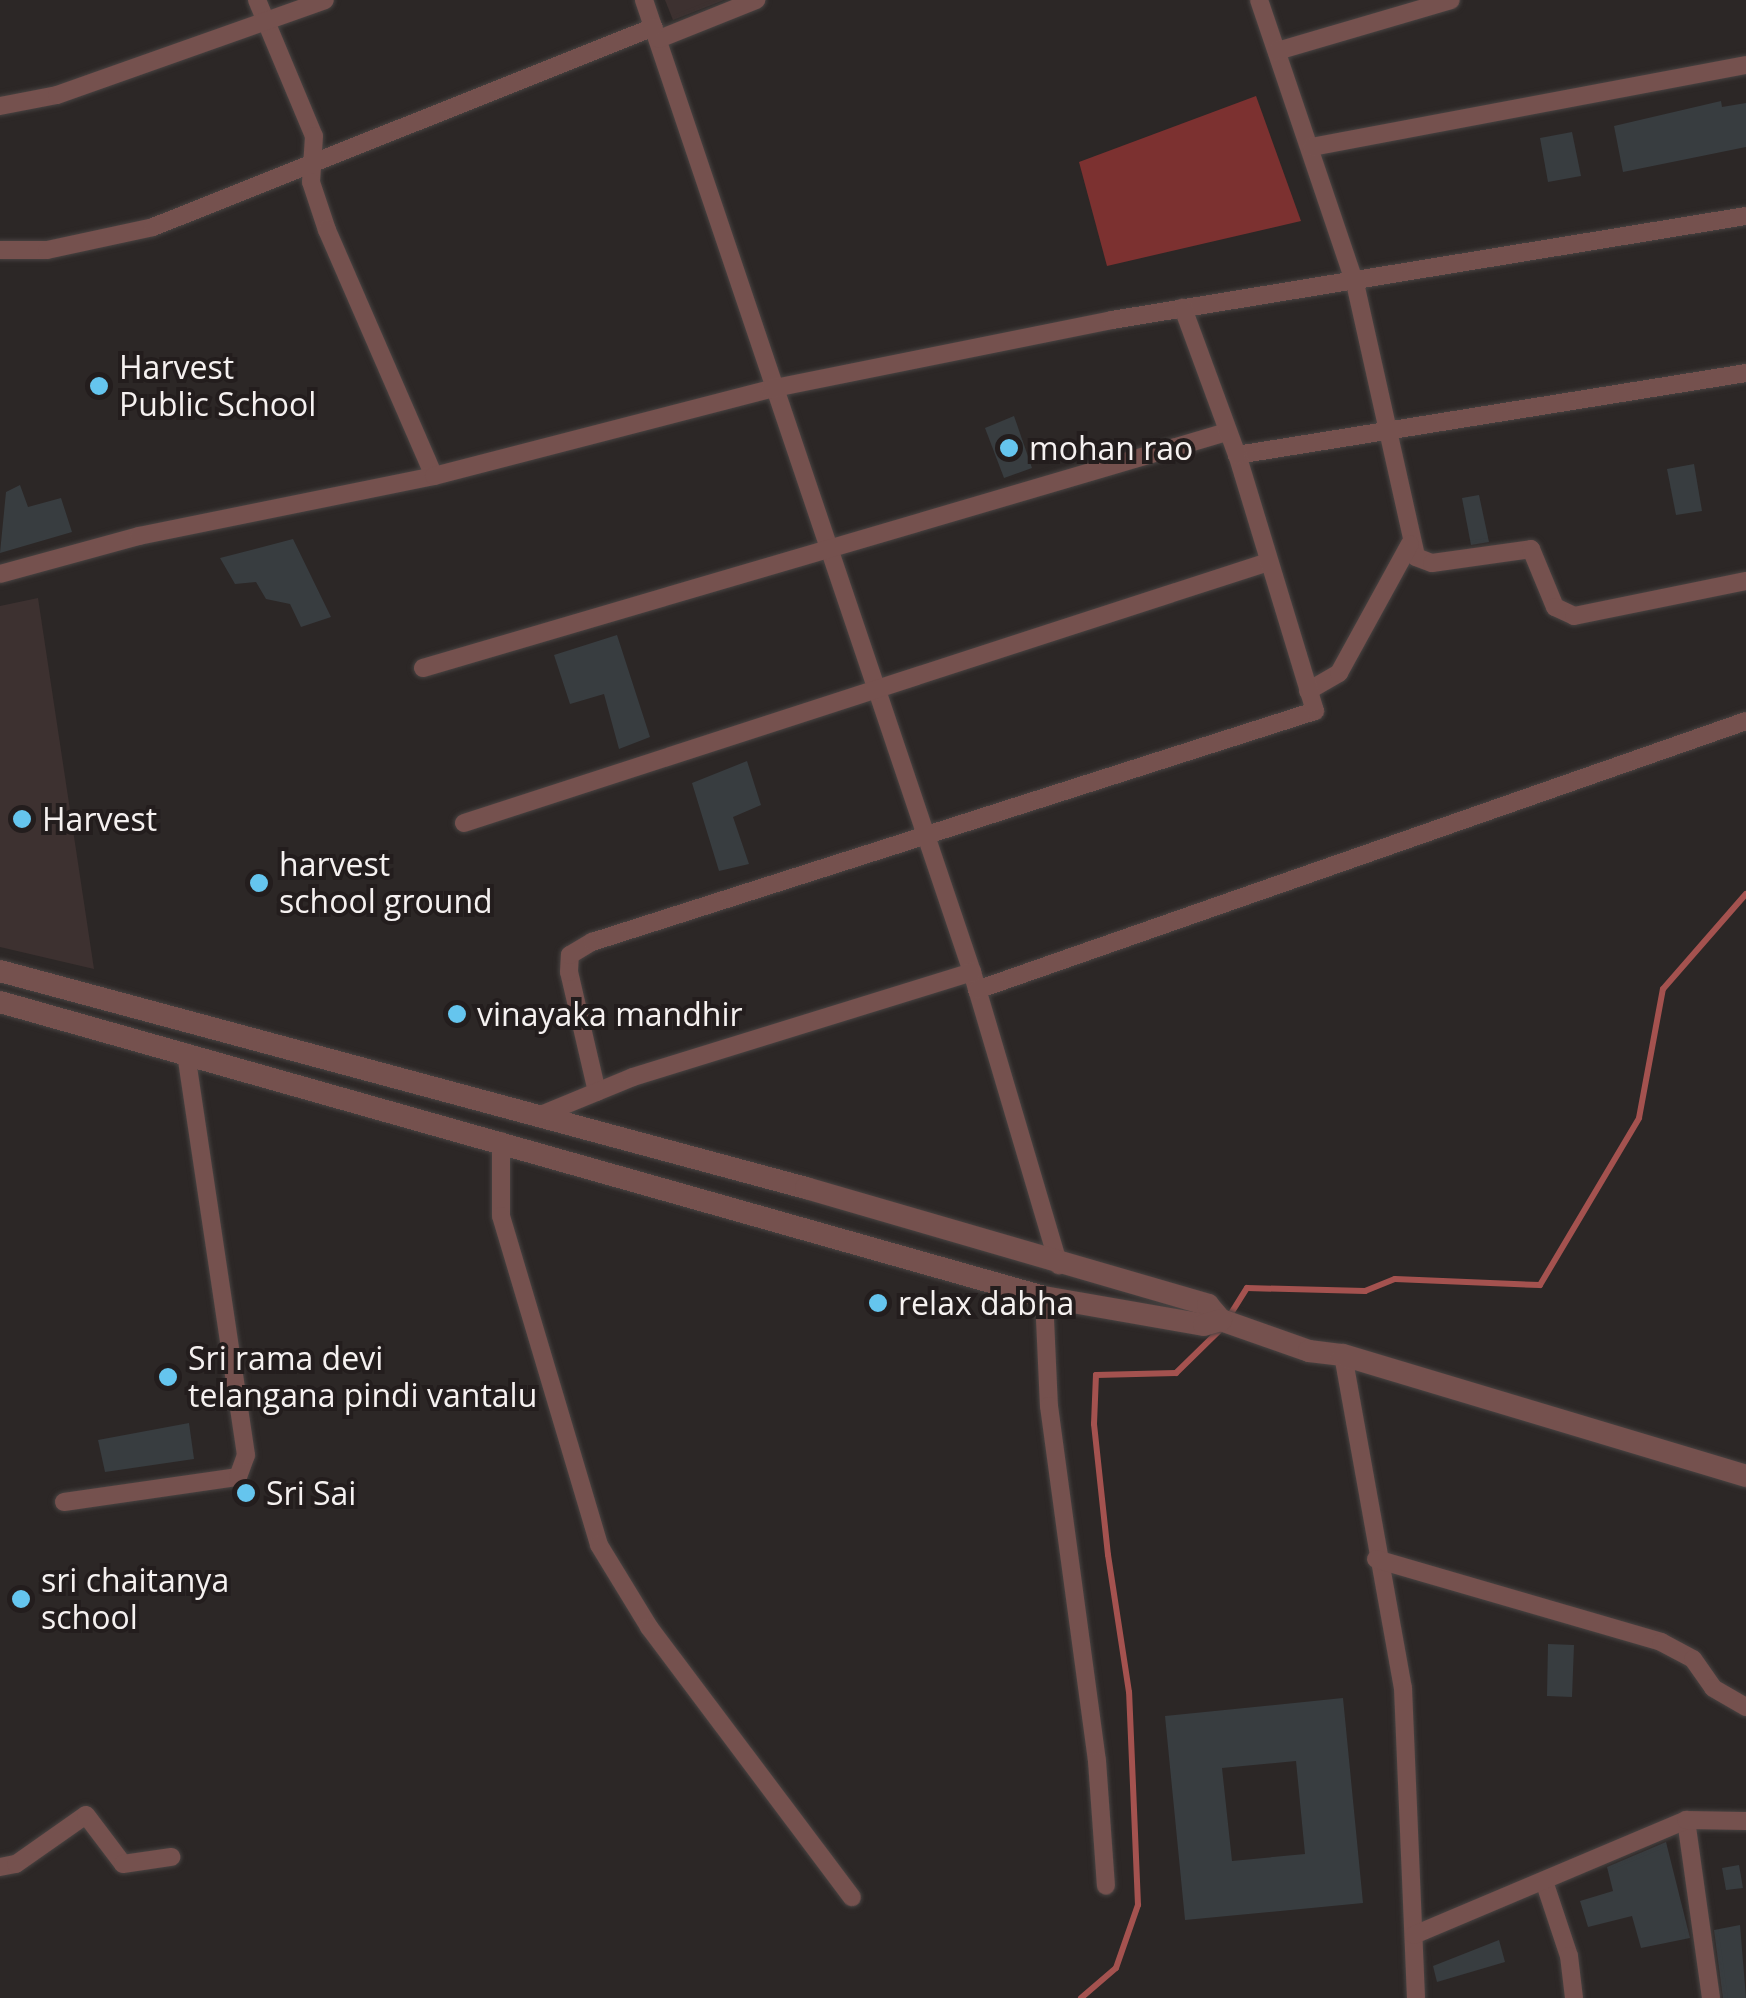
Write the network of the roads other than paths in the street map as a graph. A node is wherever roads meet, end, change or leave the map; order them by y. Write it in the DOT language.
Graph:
graph roads {
  1 [pos="256,0"];
  2 [pos="325,0"];
  3 [pos="644,0"];
  4 [pos="756,0"];
  5 [pos="1259,0"];
  6 [pos="1451,0"];
  7 [pos="266,23"];
  8 [pos="657,33"];
  9 [pos="1277,51"];
  10 [pos="1746,65"];
  11 [pos="0,106"];
  12 [pos="1312,148"];
  13 [pos="317,158"];
  14 [pos="1746,216"];
  15 [pos="0,250"];
  16 [pos="1355,284"];
  17 [pos="1183,308"];
  18 [pos="1746,373"];
  19 [pos="770,388"];
  20 [pos="1227,432"];
  21 [pos="1389,433"];
  22 [pos="1237,455"];
  23 [pos="434,476"];
  24 [pos="1410,544"];
  25 [pos="826,548"];
  26 [pos="1266,563"];
  27 [pos="0,574"];
  28 [pos="1746,581"];
  29 [pos="423,668"];
  30 [pos="874,690"];
  31 [pos="1308,691"];
  32 [pos="1746,721"];
  33 [pos="464,823"];
  34 [pos="926,835"];
  35 [pos="0,971"];
  36 [pos="974,981"];
  37 [pos="0,1002"];
  38 [pos="186,1052"];
  39 [pos="597,1092"];
  40 [pos="544,1114"];
  41 [pos="501,1142"];
  42 [pos="1060,1265"];
  43 [pos="1044,1296"];
  44 [pos="1221,1320"];
  45 [pos="1343,1355"];
  46 [pos="1746,1476"];
  47 [pos="64,1502"];
  48 [pos="1376,1559"];
  49 [pos="1746,1706"];
  50 [pos="1686,1820"];
  51 [pos="1746,1821"];
  52 [pos="171,1857"];
  53 [pos="0,1867"];
  54 [pos="1546,1884"];
  55 [pos="1106,1886"];
  56 [pos="852,1897"];
  57 [pos="1414,1935"];
  58 [pos="1416,1998"];
  59 [pos="1574,1998"];
  60 [pos="1711,1998"];
  1 -- 7 [label="street"];
  2 -- 7 [label="street"];
  3 -- 8 [label="street"];
  4 -- 8 [label="street"];
  5 -- 9 [label="street"];
  6 -- 9 [label="street"];
  7 -- 11 [label="street"];
  7 -- 13 [label="street"];
  8 -- 13 [label="street"];
  8 -- 19 [label="street"];
  9 -- 12 [label="street"];
  10 -- 12 [label="street"];
  12 -- 16 [label="street"];
  13 -- 15 [label="street"];
  13 -- 23 [label="street"];
  14 -- 16 [label="street"];
  16 -- 17 [label="street"];
  16 -- 21 [label="street"];
  17 -- 19 [label="street"];
  17 -- 20 [label="street"];
  18 -- 21 [label="street"];
  19 -- 23 [label="street"];
  19 -- 25 [label="street"];
  20 -- 22 [label="street"];
  20 -- 25 [label="street"];
  21 -- 22 [label="street"];
  21 -- 24 [label="street"];
  22 -- 26 [label="street"];
  23 -- 27 [label="street"];
  24 -- 28 [label="street"];
  24 -- 31 [label="street"];
  25 -- 29 [label="street"];
  25 -- 30 [label="street"];
  26 -- 30 [label="street"];
  26 -- 31 [label="street"];
  30 -- 33 [label="street"];
  30 -- 34 [label="street"];
  31 -- 34 [label="street"];
  32 -- 36 [label="street"];
  34 -- 36 [label="street"];
  34 -- 39 [label="street"];
  35 -- 40 [label="street"];
  36 -- 39 [label="street"];
  36 -- 42 [label="street"];
  37 -- 38 [label="street"];
  38 -- 41 [label="street"];
  38 -- 47 [label="street"];
  39 -- 40 [label="street"];
  40 -- 42 [label="street"];
  41 -- 43 [label="street"];
  41 -- 56 [label="street"];
  42 -- 44 [label="street"];
  43 -- 44 [label="street"];
  43 -- 55 [label="street"];
  44 -- 45 [label="street"];
  45 -- 46 [label="street"];
  45 -- 48 [label="street"];
  48 -- 49 [label="street"];
  48 -- 57 [label="street"];
  50 -- 51 [label="street"];
  50 -- 54 [label="street"];
  50 -- 60 [label="street"];
  52 -- 53 [label="street"];
  54 -- 57 [label="street"];
  54 -- 59 [label="street"];
  57 -- 58 [label="street"];
}
